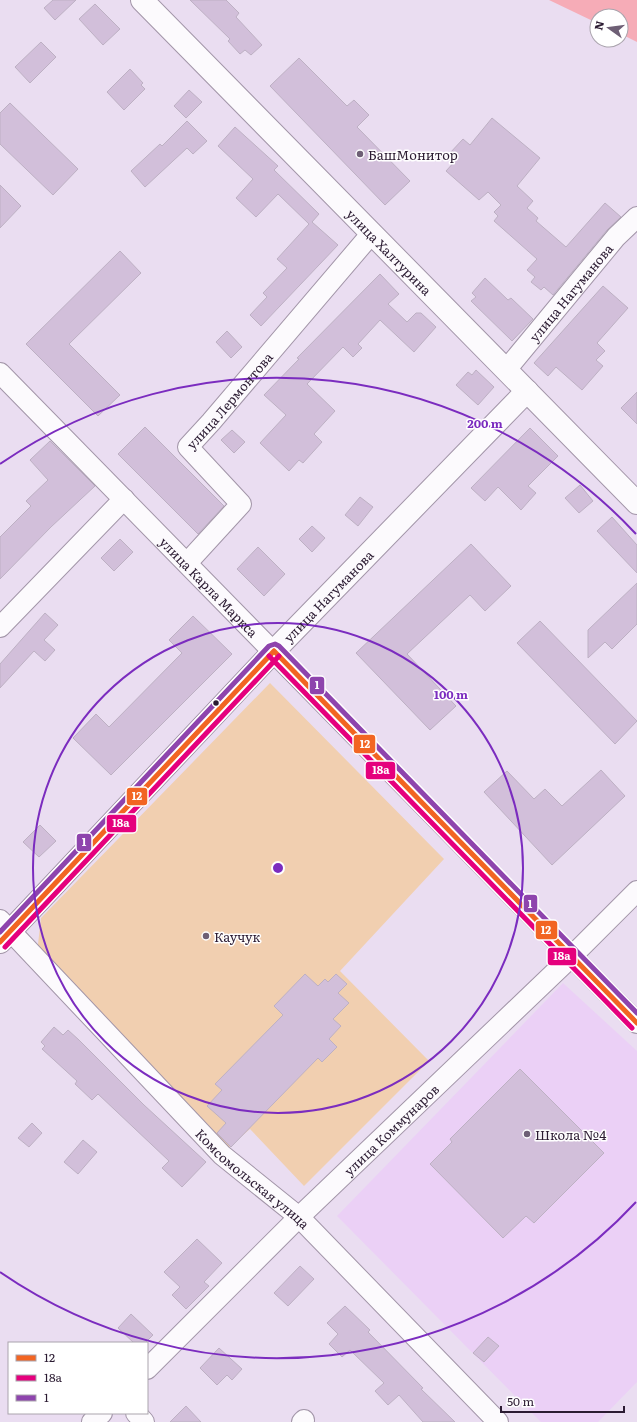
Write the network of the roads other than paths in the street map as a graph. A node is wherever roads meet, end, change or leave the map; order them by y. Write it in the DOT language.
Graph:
graph roads {
  1 [pos="142,0"];
  2 [pos="637,217"];
  3 [pos="372,233"];
  4 [pos="506,370"];
  5 [pos="0,373"];
  6 [pos="527,391"];
  7 [pos="124,499"];
  8 [pos="637,503"];
  9 [pos="187,563"];
  10 [pos="0,627"];
  11 [pos="274,651"];
  12 [pos="637,891"];
  13 [pos="4,931"];
  14 [pos="571,957"];
  15 [pos="637,1023"];
  16 [pos="299,1217"];
  17 [pos="148,1368"];
  18 [pos="101,1414"];
  19 [pos="137,1414"];
  20 [pos="92,1422"];
  21 [pos="144,1422"];
  22 [pos="498,1422"];
  1 -- 3 [label="main road, улица Халтурина"];
  2 -- 4 [label="street, улица Нагуманова"];
  3 -- 4 [label="main road, улица Халтурина"];
  3 -- 9 [label="street, улица Лермонтова"];
  4 -- 6 [label="main road, улица Халтурина"];
  5 -- 7 [label="street, улица Карла Маркса"];
  6 -- 8 [label="main road, улица Халтурина"];
  6 -- 11 [label="main road, улица Нагуманова"];
  7 -- 9 [label="street, улица Карла Маркса"];
  7 -- 10 [label="street"];
  9 -- 11 [label="street, улица Карла Маркса"];
  11 -- 13 [label="main road, улица Нагуманова"];
  11 -- 14 [label="street, улица Карла Маркса"];
  12 -- 14 [label="street, улица Коммунаров"];
  13 -- 16 [label="street, Комсомольская улица"];
  14 -- 15 [label="street, улица Карла Маркса"];
  14 -- 16 [label="street, улица Коммунаров"];
  16 -- 17 [label="street, улица Коммунаров"];
  16 -- 22 [label="street, Комсомольская улица"];
  18 -- 20 [label="street"];
  19 -- 21 [label="street"];
}
